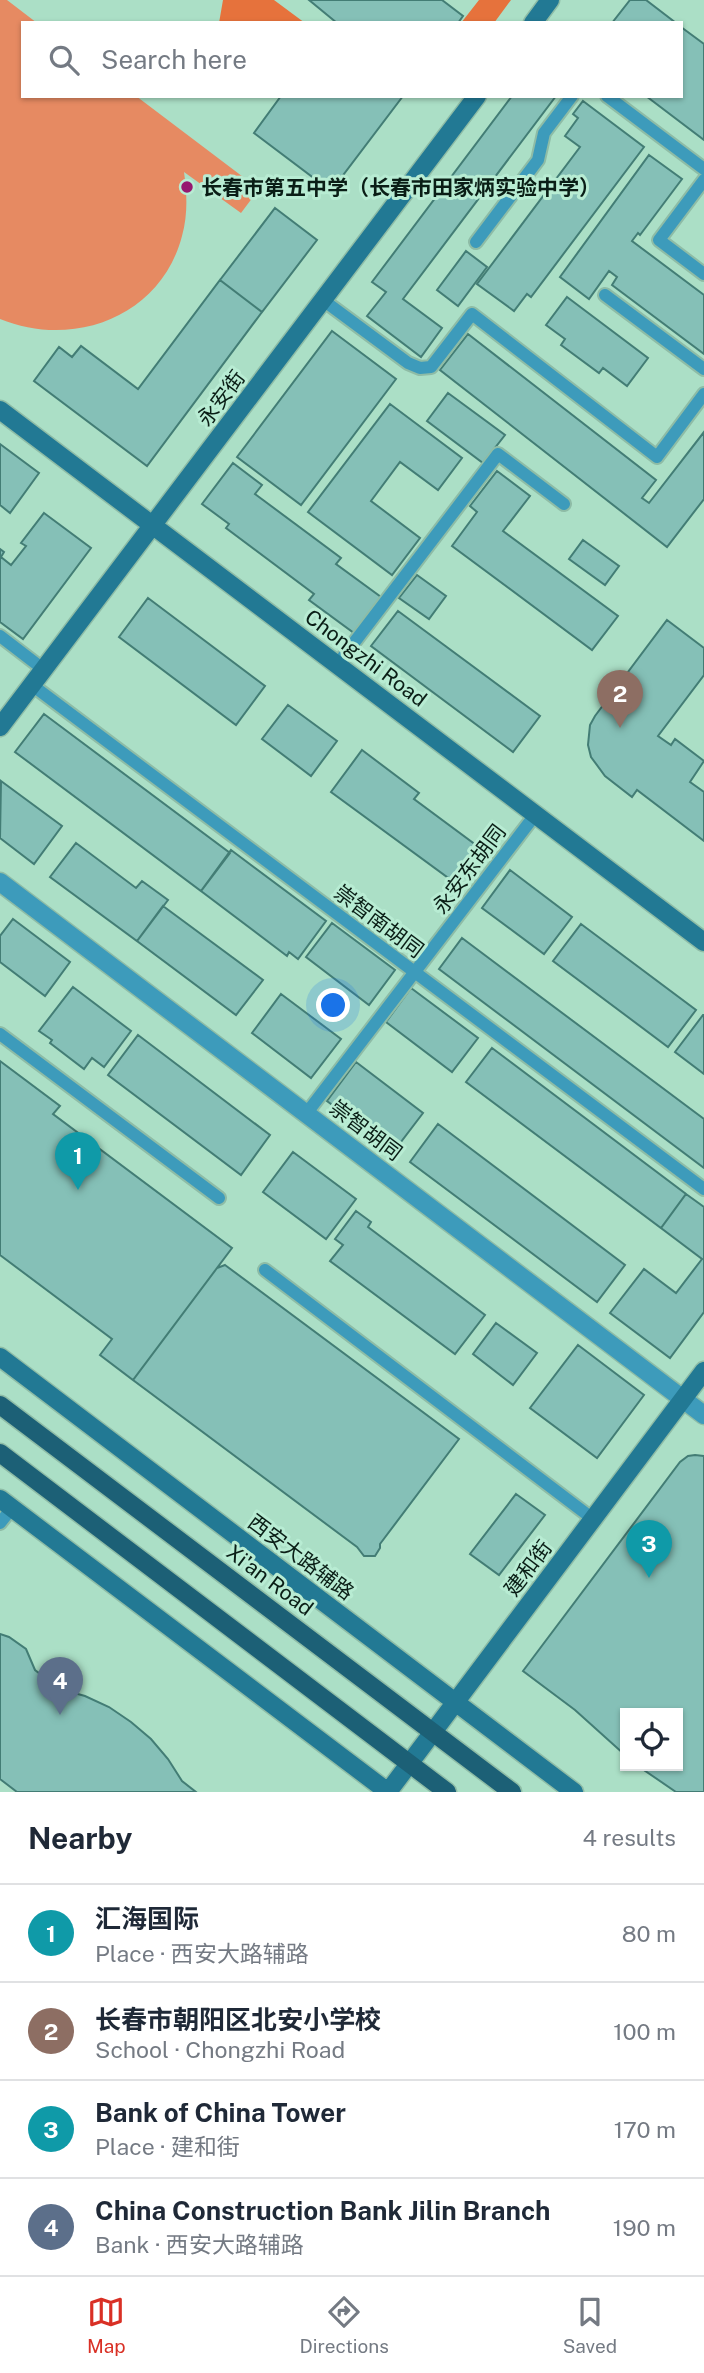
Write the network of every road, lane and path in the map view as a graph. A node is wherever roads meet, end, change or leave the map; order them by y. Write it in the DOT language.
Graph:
graph roads {
  1 [pos="550,0"];
  2 [pos="534,21"];
  3 [pos="475,98"];
  4 [pos="570,98"];
  5 [pos="610,98"];
  6 [pos="704,169"];
  7 [pos="704,180"];
  8 [pos="476,242"];
  9 [pos="704,274"];
  10 [pos="605,295"];
  11 [pos="323,300"];
  12 [pos="704,369"];
  13 [pos="704,394"];
  14 [pos="0,410"];
  15 [pos="564,504"];
  16 [pos="152,526"];
  17 [pos="0,636"];
  18 [pos="337,665"];
  19 [pos="43,669"];
  20 [pos="32,685"];
  21 [pos="0,727"];
  22 [pos="535,815"];
  23 [pos="0,882"];
  24 [pos="704,942"];
  25 [pos="415,972"];
  26 [pos="0,1034"];
  27 [pos="306,1114"];
  28 [pos="704,1189"];
  29 [pos="219,1198"];
  30 [pos="265,1270"];
  31 [pos="0,1357"];
  32 [pos="704,1371"];
  33 [pos="683,1399"];
  34 [pos="0,1405"];
  35 [pos="704,1415"];
  36 [pos="0,1453"];
  37 [pos="6,1503"];
  38 [pos="593,1518"];
  39 [pos="0,1523"];
  40 [pos="455,1702"];
  41 [pos="433,1732"];
  42 [pos="409,1763"];
  43 [pos="387,1792"];
  44 [pos="447,1792"];
  45 [pos="512,1792"];
  46 [pos="574,1792"];
  1 -- 2 [label="street"];
  3 -- 11 [label="street, 永安街"];
  4 -- 8 [label="lane"];
  5 -- 6 [label="lane"];
  7 -- 9 [label="lane"];
  10 -- 12 [label="lane"];
  11 -- 13 [label="lane"];
  11 -- 16 [label="street, 永安街"];
  14 -- 16 [label="street, Chongzhi Road"];
  15 -- 18 [label="lane"];
  16 -- 18 [label="street, Chongzhi Road"];
  16 -- 19 [label="street, 永安街"];
  17 -- 19 [label="lane"];
  18 -- 22 [label="street, Chongzhi Road"];
  19 -- 20 [label="street, 永安街"];
  20 -- 21 [label="street, 永安街"];
  20 -- 25 [label="lane, 崇智南胡同"];
  22 -- 24 [label="street, Chongzhi Road"];
  22 -- 25 [label="lane, 永安东胡同"];
  23 -- 27 [label="street, 崇智胡同"];
  25 -- 27 [label="lane, 永安东胡同"];
  25 -- 28 [label="lane, 崇智南胡同"];
  26 -- 29 [label="lane"];
  27 -- 33 [label="street, 崇智胡同"];
  30 -- 38 [label="lane"];
  31 -- 40 [label="street, 西安大路辅路"];
  32 -- 33 [label="street, 建和街"];
  33 -- 35 [label="street, 崇智胡同"];
  33 -- 38 [label="street, 建和街"];
  34 -- 41 [label="main road, Xi'an Road"];
  36 -- 42 [label="main road"];
  37 -- 39 [label="lane"];
  37 -- 43 [label="street"];
  38 -- 40 [label="street, 建和街"];
  40 -- 41 [label="street, 建和街"];
  40 -- 46 [label="street, 西安大路辅路"];
  41 -- 42 [label="street, 建和街"];
  41 -- 45 [label="main road, Xi'an Road"];
  42 -- 43 [label="street, 建和街"];
  42 -- 44 [label="main road"];
}
